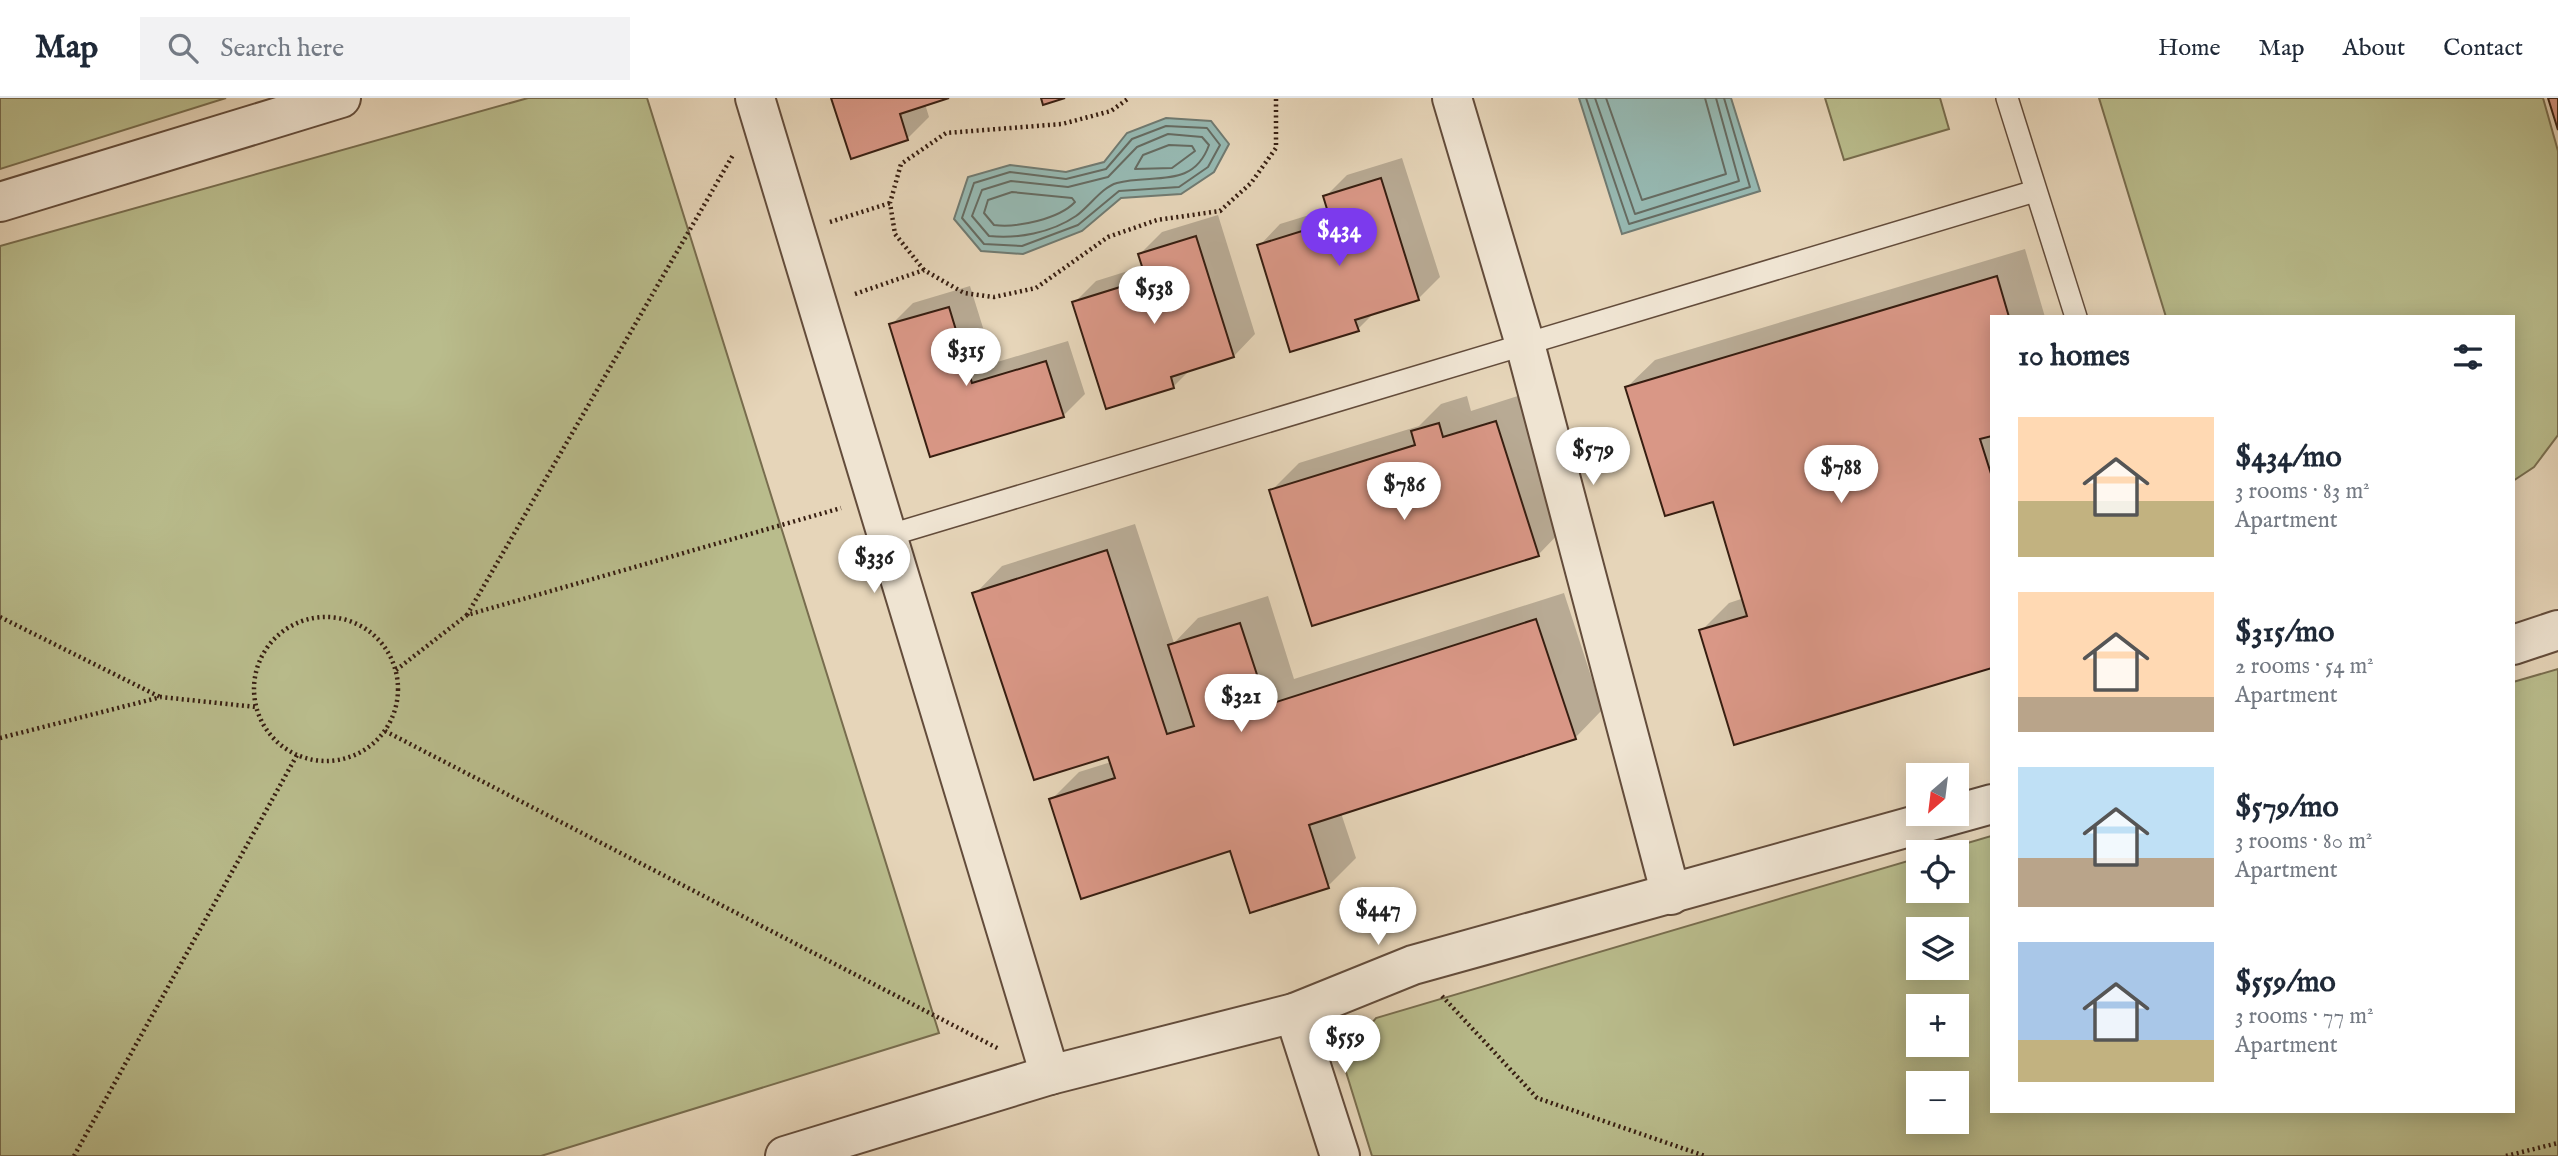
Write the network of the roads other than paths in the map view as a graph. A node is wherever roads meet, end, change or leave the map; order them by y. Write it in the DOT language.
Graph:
graph roads {
  1 [pos="341,98"];
  2 [pos="1452,98"];
  3 [pos="2007,98"];
  4 [pos="757,104"];
  5 [pos="2035,191"];
  6 [pos="0,202"];
  7 [pos="2075,315"];
  8 [pos="1525,344"];
  9 [pos="887,536"];
  10 [pos="2558,630"];
  11 [pos="2515,644"];
  12 [pos="1990,805"];
  13 [pos="1671,895"];
  14 [pos="1294,1013"];
  15 [pos="1050,1075"];
  16 [pos="785,1156"];
  17 [pos="1340,1156"];
  1 -- 6 [label="street"];
  2 -- 8 [label="street"];
  3 -- 5 [label="lane"];
  4 -- 9 [label="street"];
  5 -- 7 [label="lane"];
  5 -- 8 [label="lane"];
  8 -- 9 [label="lane"];
  8 -- 13 [label="street"];
  9 -- 15 [label="street"];
  10 -- 11 [label="street"];
  12 -- 13 [label="street"];
  13 -- 14 [label="street"];
  14 -- 15 [label="street"];
  14 -- 17 [label="street"];
  15 -- 16 [label="street"];
}
